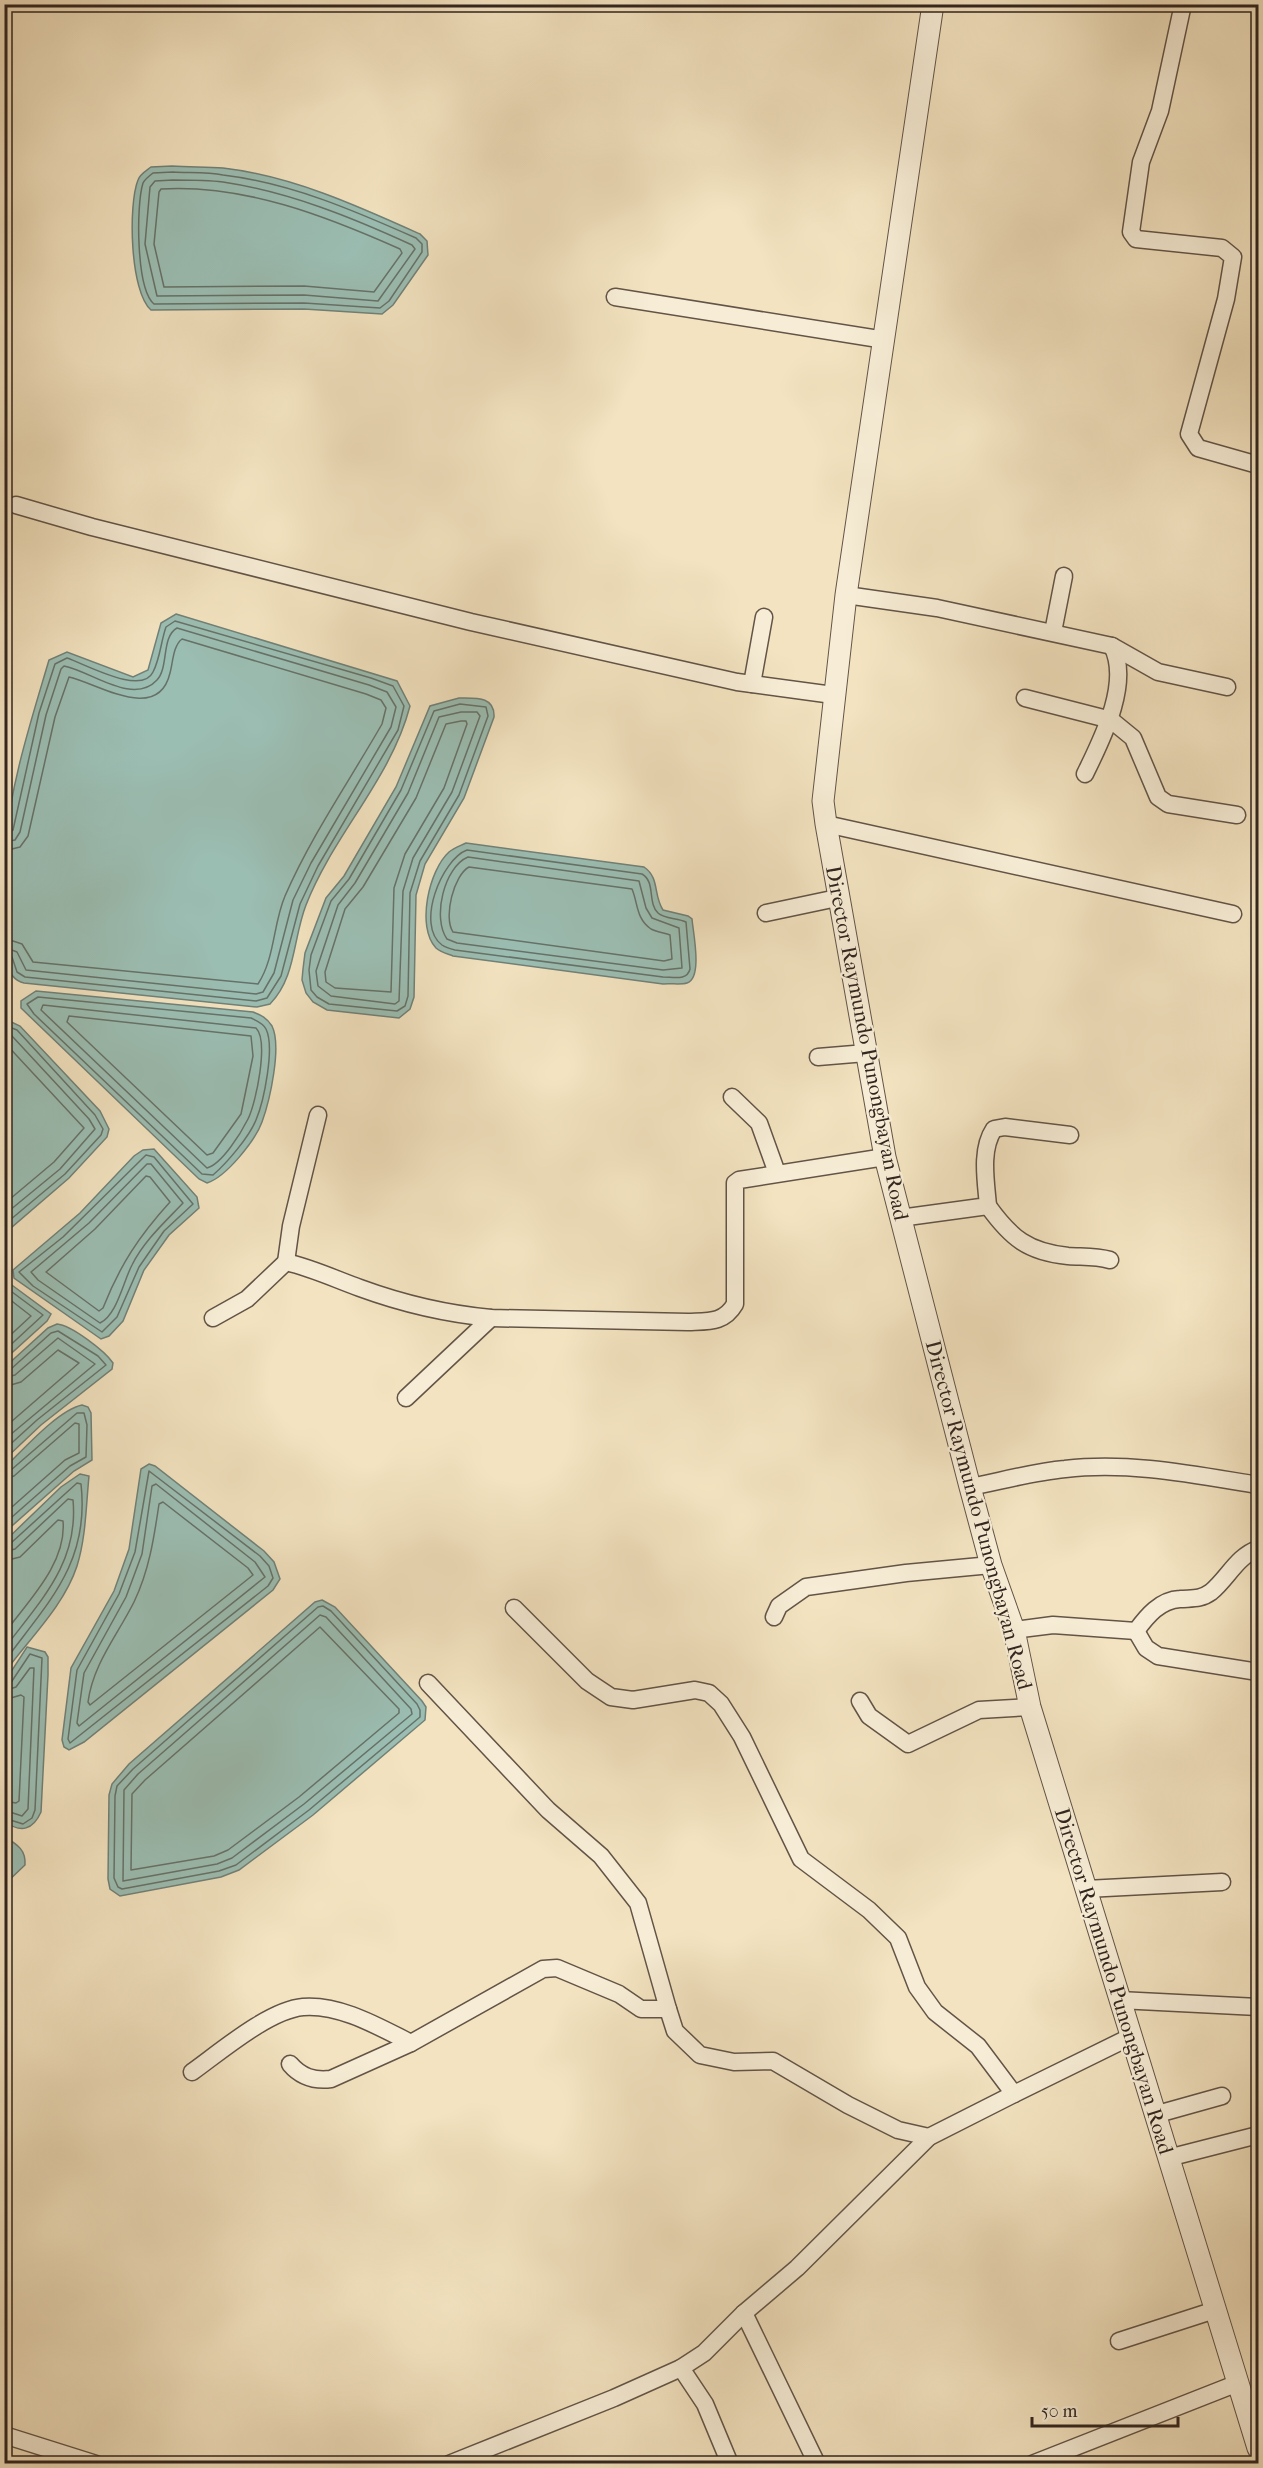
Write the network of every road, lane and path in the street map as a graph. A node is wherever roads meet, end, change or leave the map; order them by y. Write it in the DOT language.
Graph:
graph roads {
  1 [pos="933,4"];
  2 [pos="1184,4"];
  3 [pos="615,297"];
  4 [pos="885,340"];
  5 [pos="1258,465"];
  6 [pos="16,505"];
  7 [pos="1064,576"];
  8 [pos="846,595"];
  9 [pos="764,617"];
  10 [pos="1053,632"];
  11 [pos="1112,646"];
  12 [pos="752,684"];
  13 [pos="1227,687"];
  14 [pos="833,695"];
  15 [pos="1025,698"];
  16 [pos="1111,720"];
  17 [pos="1085,774"];
  18 [pos="1237,815"];
  19 [pos="826,824"];
  20 [pos="837,898"];
  21 [pos="766,913"];
  22 [pos="1233,914"];
  23 [pos="866,1053"];
  24 [pos="818,1057"];
  25 [pos="732,1097"];
  26 [pos="318,1115"];
  27 [pos="1070,1135"];
  28 [pos="885,1157"];
  29 [pos="777,1173"];
  30 [pos="988,1206"];
  31 [pos="900,1218"];
  32 [pos="1110,1260"];
  33 [pos="286,1262"];
  34 [pos="213,1318"];
  35 [pos="491,1318"];
  36 [pos="406,1398"];
  37 [pos="1258,1485"];
  38 [pos="970,1487"];
  39 [pos="1258,1549"];
  40 [pos="991,1565"];
  41 [pos="514,1608"];
  42 [pos="774,1617"];
  43 [pos="1014,1630"];
  44 [pos="1136,1631"];
  45 [pos="1258,1672"];
  46 [pos="428,1683"];
  47 [pos="861,1701"];
  48 [pos="1030,1707"];
  49 [pos="1222,1882"];
  50 [pos="1086,1889"];
  51 [pos="1119,2000"];
  52 [pos="1258,2007"];
  53 [pos="668,2009"];
  54 [pos="1130,2037"];
  55 [pos="411,2043"];
  56 [pos="290,2064"];
  57 [pos="192,2072"];
  58 [pos="1014,2094"];
  59 [pos="1222,2096"];
  60 [pos="1154,2115"];
  61 [pos="1258,2135"];
  62 [pos="929,2137"];
  63 [pos="1168,2158"];
  64 [pos="1215,2310"];
  65 [pos="744,2313"];
  66 [pos="1119,2341"];
  67 [pos="681,2368"];
  68 [pos="1238,2383"];
  69 [pos="4,2435"];
  70 [pos="1258,2448"];
  71 [pos="88,2461"];
  72 [pos="725,2462"];
  73 [pos="449,2463"];
  74 [pos="817,2463"];
  75 [pos="1032,2463"];
  1 -- 4 [label="street, Director Raymundo Punongbayan Road"];
  2 -- 5 [label="street"];
  3 -- 4 [label="street"];
  4 -- 8 [label="street, Director Raymundo Punongbayan Road"];
  6 -- 12 [label="street"];
  7 -- 10 [label="street"];
  8 -- 10 [label="street"];
  8 -- 14 [label="street, Director Raymundo Punongbayan Road"];
  9 -- 12 [label="street"];
  10 -- 11 [label="street"];
  11 -- 13 [label="street"];
  11 -- 16 [label="street"];
  12 -- 14 [label="street"];
  14 -- 19 [label="street, Director Raymundo Punongbayan Road"];
  15 -- 16 [label="street"];
  16 -- 17 [label="street"];
  16 -- 18 [label="street"];
  19 -- 20 [label="street, Director Raymundo Punongbayan Road"];
  19 -- 22 [label="street"];
  20 -- 21 [label="street"];
  20 -- 23 [label="street, Director Raymundo Punongbayan Road"];
  23 -- 24 [label="street"];
  23 -- 28 [label="street, Director Raymundo Punongbayan Road"];
  25 -- 29 [label="street"];
  26 -- 33 [label="street"];
  27 -- 30 [label="street"];
  28 -- 29 [label="street"];
  28 -- 31 [label="street, Director Raymundo Punongbayan Road"];
  29 -- 35 [label="street"];
  30 -- 31 [label="street"];
  30 -- 32 [label="street"];
  31 -- 38 [label="street, Director Raymundo Punongbayan Road"];
  33 -- 34 [label="street"];
  33 -- 35 [label="street"];
  35 -- 36 [label="street"];
  37 -- 38 [label="street"];
  38 -- 40 [label="street, Director Raymundo Punongbayan Road"];
  39 -- 44 [label="street"];
  40 -- 42 [label="street"];
  40 -- 43 [label="street, Director Raymundo Punongbayan Road"];
  41 -- 58 [label="street"];
  43 -- 44 [label="street"];
  43 -- 48 [label="street, Director Raymundo Punongbayan Road"];
  44 -- 45 [label="street"];
  46 -- 53 [label="street"];
  47 -- 48 [label="street"];
  48 -- 50 [label="street, Director Raymundo Punongbayan Road"];
  49 -- 50 [label="street"];
  50 -- 51 [label="street, Director Raymundo Punongbayan Road"];
  51 -- 52 [label="street"];
  51 -- 54 [label="street, Director Raymundo Punongbayan Road"];
  53 -- 55 [label="street"];
  53 -- 62 [label="street"];
  54 -- 58 [label="street"];
  54 -- 60 [label="street, Director Raymundo Punongbayan Road"];
  55 -- 56 [label="street"];
  55 -- 57 [label="street"];
  58 -- 62 [label="street"];
  59 -- 60 [label="street"];
  60 -- 63 [label="street, Director Raymundo Punongbayan Road"];
  61 -- 63 [label="street"];
  62 -- 65 [label="street"];
  63 -- 64 [label="street, Director Raymundo Punongbayan Road"];
  64 -- 66 [label="street"];
  64 -- 68 [label="street, Director Raymundo Punongbayan Road"];
  65 -- 67 [label="street"];
  65 -- 74 [label="street"];
  67 -- 72 [label="street"];
  67 -- 73 [label="street"];
  68 -- 70 [label="street, Director Raymundo Punongbayan Road"];
  68 -- 75 [label="street"];
  69 -- 71 [label="street"];
}
